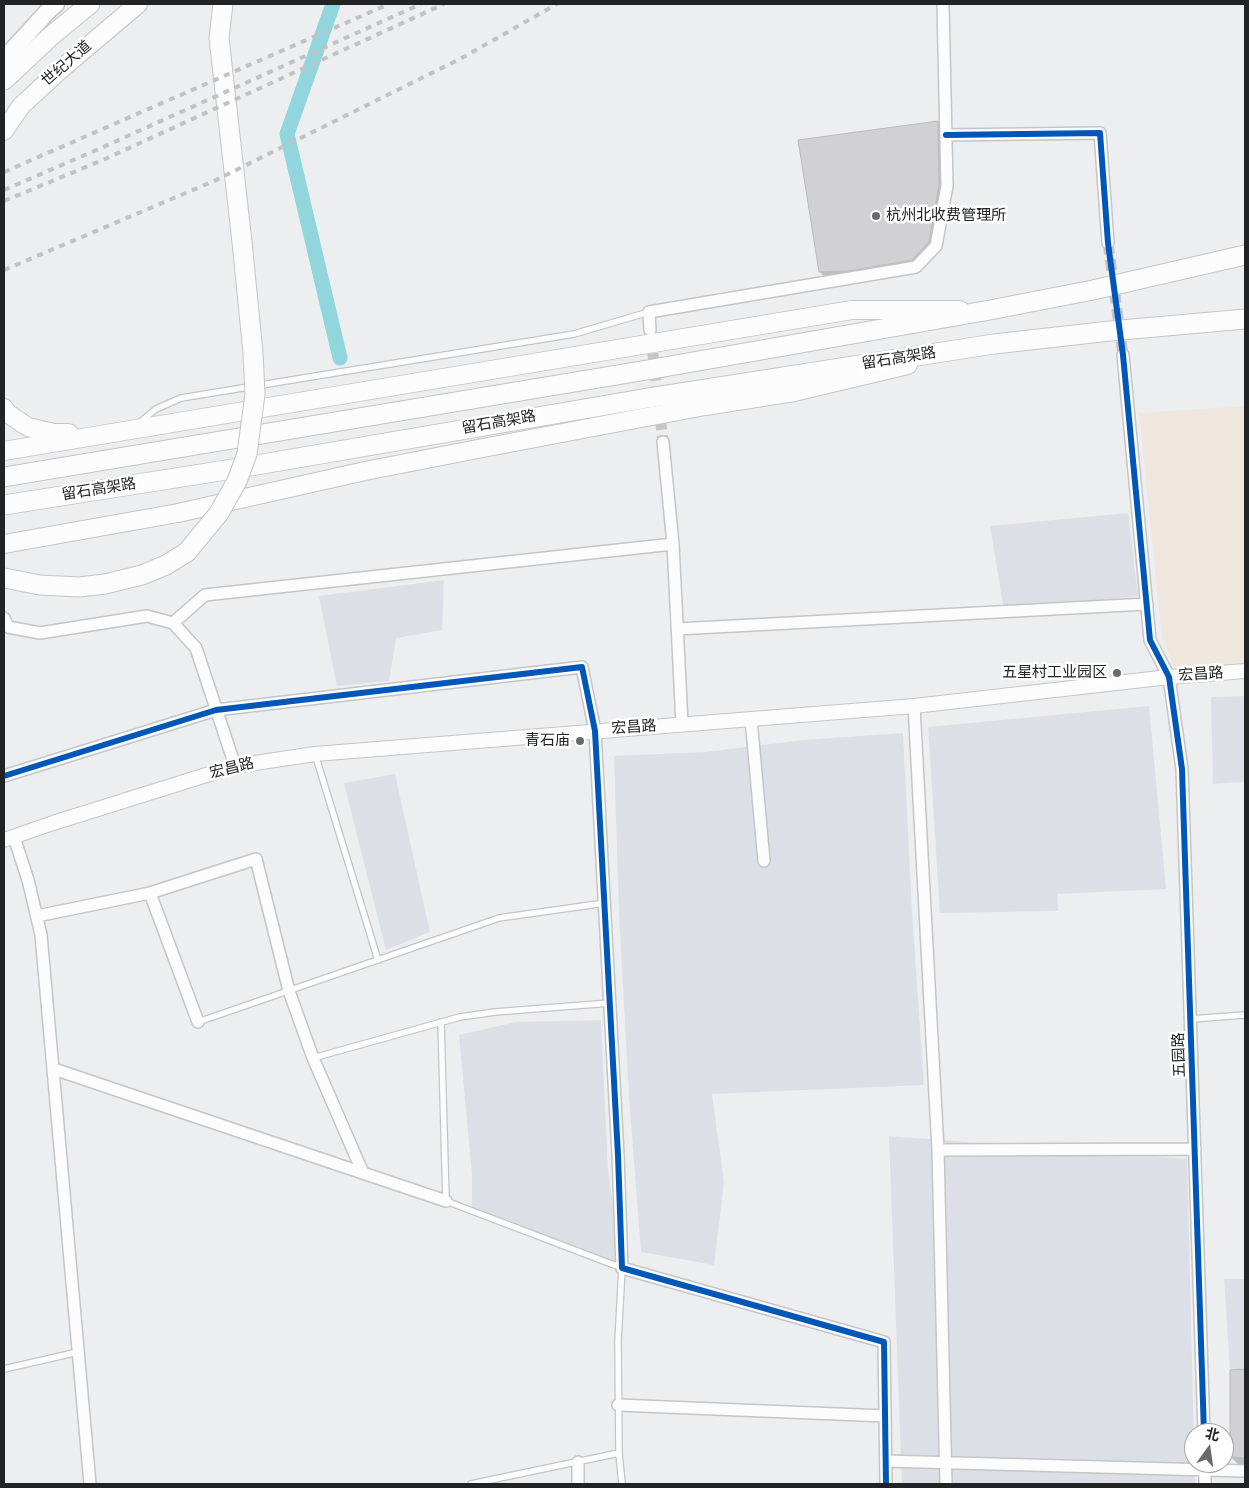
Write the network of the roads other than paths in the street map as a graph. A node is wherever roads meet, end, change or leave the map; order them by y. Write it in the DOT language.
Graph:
graph roads {
  1 [pos="56,4"];
  2 [pos="90,4"];
  3 [pos="138,4"];
  4 [pos="223,4"];
  5 [pos="943,4"];
  6 [pos="4,59"];
  7 [pos="4,80"];
  8 [pos="4,131"];
  9 [pos="946,135"];
  10 [pos="1108,243"];
  11 [pos="1245,255"];
  12 [pos="990,310"];
  13 [pos="649,312"];
  14 [pos="1245,318"];
  15 [pos="650,330"];
  16 [pos="994,344"];
  17 [pos="1123,355"];
  18 [pos="4,408"];
  19 [pos="131,430"];
  20 [pos="110,434"];
  21 [pos="663,442"];
  22 [pos="4,451"];
  23 [pos="4,476"];
  24 [pos="4,505"];
  25 [pos="4,544"];
  26 [pos="673,544"];
  27 [pos="4,578"];
  28 [pos="1147,604"];
  29 [pos="4,618"];
  30 [pos="173,623"];
  31 [pos="677,629"];
  32 [pos="1245,672"];
  33 [pos="1169,677"];
  34 [pos="914,706"];
  35 [pos="216,710"];
  36 [pos="751,719"];
  37 [pos="682,724"];
  38 [pos="595,731"];
  39 [pos="315,754"];
  40 [pos="235,766"];
  41 [pos="4,776"];
  42 [pos="9,839"];
  43 [pos="764,860"];
  44 [pos="150,893"];
  45 [pos="604,903"];
  46 [pos="37,916"];
  47 [pos="378,960"];
  48 [pos="289,991"];
  49 [pos="610,1003"];
  50 [pos="1245,1015"];
  51 [pos="1191,1019"];
  52 [pos="198,1022"];
  53 [pos="441,1022"];
  54 [pos="313,1058"];
  55 [pos="54,1069"];
  56 [pos="1195,1149"];
  57 [pos="938,1150"];
  58 [pos="363,1173"];
  59 [pos="446,1201"];
  60 [pos="622,1268"];
  61 [pos="78,1352"];
  62 [pos="4,1369"];
  63 [pos="618,1405"];
  64 [pos="885,1416"];
  65 [pos="1204,1423"];
  66 [pos="619,1453"];
  67 [pos="578,1462"];
  68 [pos="886,1462"];
  69 [pos="946,1463"];
  70 [pos="1184,1466"];
  71 [pos="90,1484"];
  72 [pos="471,1484"];
  73 [pos="578,1484"];
  74 [pos="622,1484"];
  75 [pos="886,1484"];
  76 [pos="946,1484"];
  1 -- 6 [label="main road"];
  2 -- 7 [label="highway"];
  3 -- 8 [label="main road, 世纪大道"];
  4 -- 27 [label="highway, bridge"];
  5 -- 9 [label="street"];
  9 -- 10 [label="street"];
  9 -- 13 [label="street"];
  11 -- 12 [label="highway, 留石高架路"];
  12 -- 19 [label="main road"];
  12 -- 23 [label="highway, 留石高架路"];
  13 -- 15 [label="street"];
  13 -- 19 [label="lane"];
  14 -- 16 [label="highway, 留石高架路"];
  16 -- 24 [label="highway, 留石高架路"];
  16 -- 25 [label="main road"];
  17 -- 28 [label="street, 五园路"];
  18 -- 20 [label="main road"];
  19 -- 20 [label="main road"];
  20 -- 22 [label="main road"];
  21 -- 26 [label="street"];
  26 -- 30 [label="street"];
  26 -- 31 [label="street"];
  28 -- 31 [label="street"];
  28 -- 33 [label="street, 五园路"];
  29 -- 30 [label="street"];
  30 -- 35 [label="street"];
  31 -- 37 [label="street"];
  32 -- 33 [label="street, 宏昌路"];
  33 -- 34 [label="street, 宏昌路"];
  33 -- 51 [label="street, 五园路"];
  34 -- 36 [label="street, 宏昌路"];
  34 -- 57 [label="street"];
  35 -- 38 [label="street"];
  35 -- 40 [label="street"];
  35 -- 41 [label="street"];
  36 -- 37 [label="street, 宏昌路"];
  36 -- 43 [label="street"];
  37 -- 38 [label="street, 宏昌路"];
  38 -- 39 [label="street, 宏昌路"];
  38 -- 45 [label="street"];
  39 -- 40 [label="street, 宏昌路"];
  39 -- 47 [label="lane"];
  40 -- 42 [label="street, 宏昌路"];
  42 -- 46 [label="street"];
  44 -- 46 [label="street"];
  44 -- 48 [label="street"];
  44 -- 52 [label="street"];
  45 -- 47 [label="lane"];
  45 -- 49 [label="street"];
  46 -- 55 [label="street"];
  47 -- 48 [label="lane"];
  48 -- 52 [label="lane"];
  48 -- 54 [label="street"];
  49 -- 53 [label="lane"];
  49 -- 60 [label="street"];
  50 -- 51 [label="lane"];
  51 -- 56 [label="street, 五园路"];
  53 -- 54 [label="lane"];
  53 -- 59 [label="lane"];
  54 -- 58 [label="street"];
  55 -- 58 [label="street"];
  55 -- 61 [label="street"];
  56 -- 57 [label="street"];
  56 -- 65 [label="street, 五园路"];
  57 -- 69 [label="street"];
  58 -- 59 [label="street"];
  59 -- 60 [label="lane"];
  60 -- 63 [label="lane"];
  60 -- 64 [label="street"];
  61 -- 62 [label="lane"];
  61 -- 71 [label="street"];
  63 -- 64 [label="street"];
  63 -- 66 [label="lane"];
  64 -- 68 [label="street"];
  66 -- 67 [label="lane"];
  66 -- 74 [label="lane"];
  67 -- 72 [label="lane"];
  67 -- 73 [label="street"];
  68 -- 69 [label="street"];
  68 -- 75 [label="street"];
  69 -- 70 [label="street"];
  69 -- 76 [label="street"];
}
